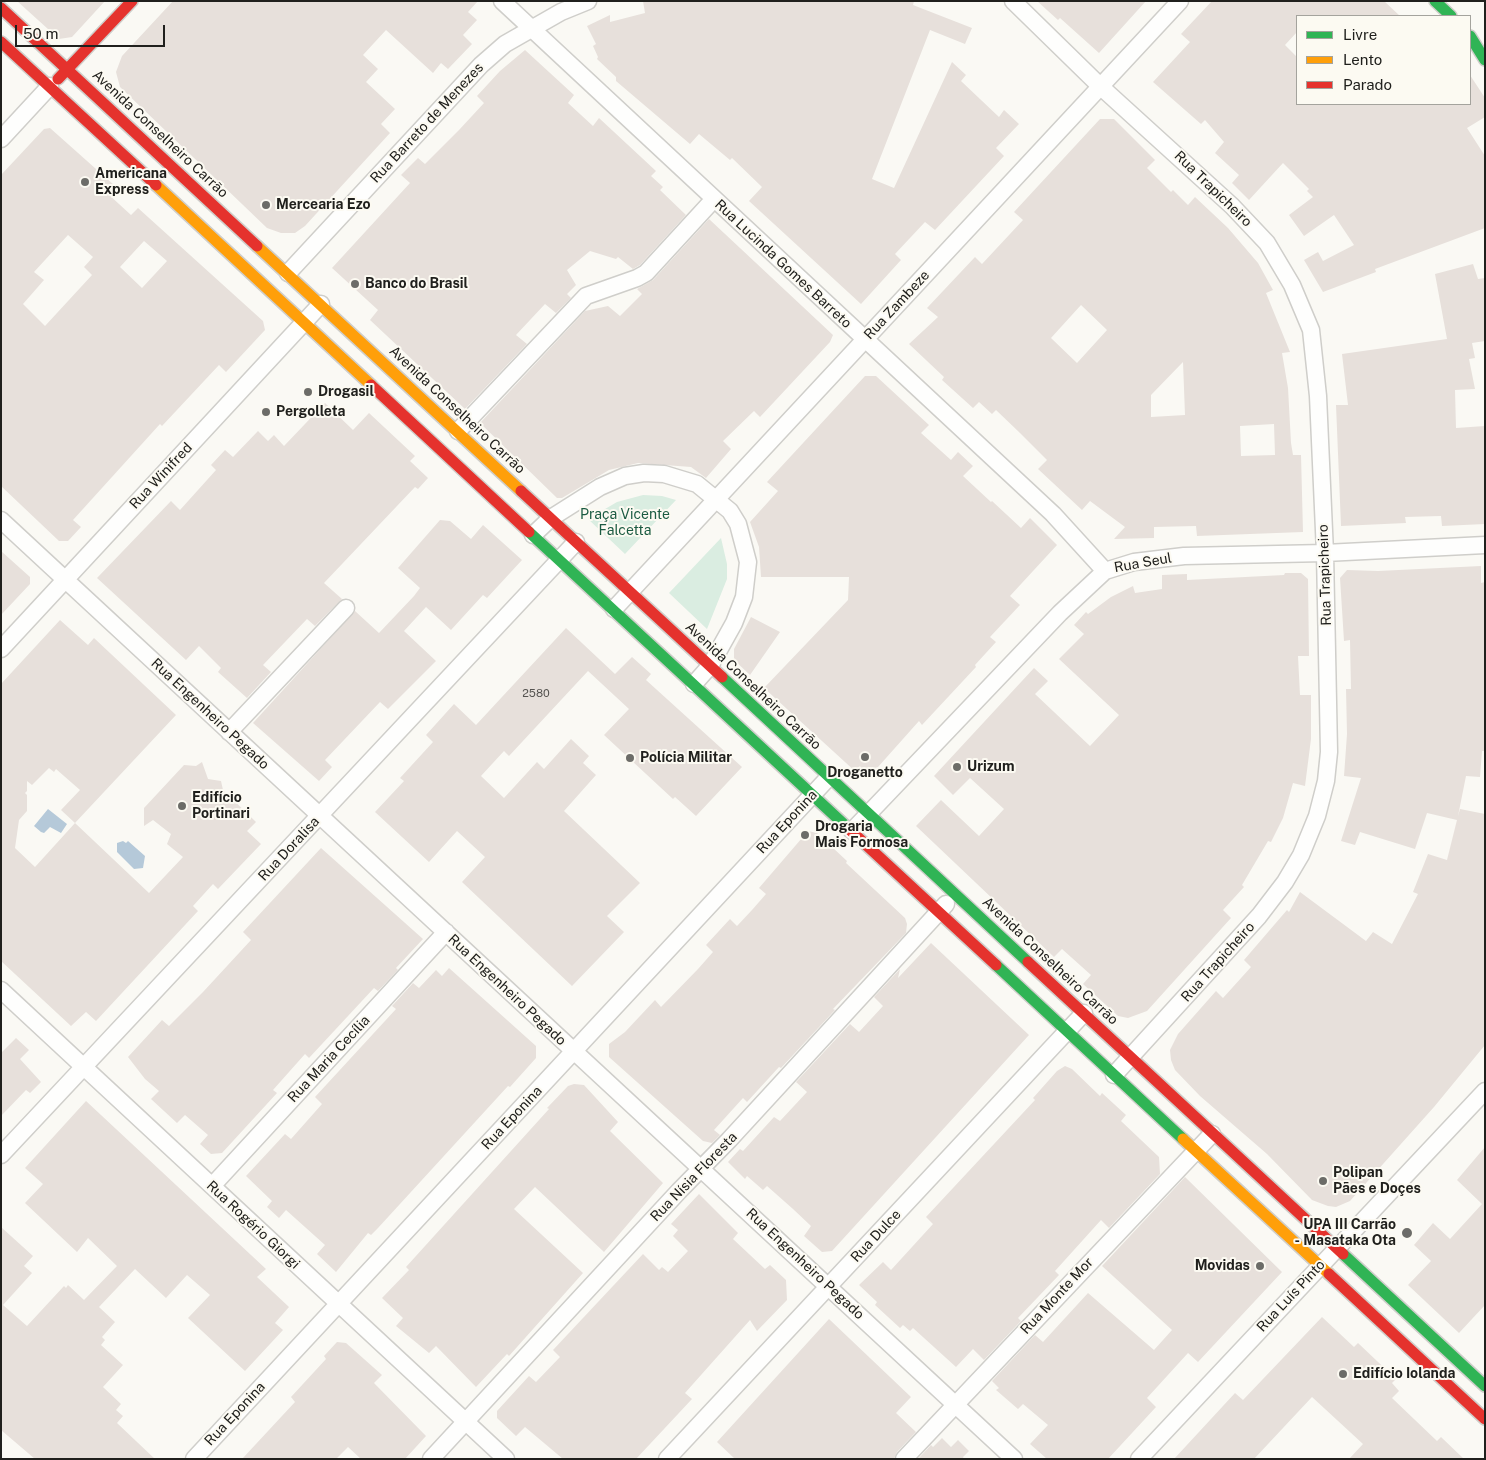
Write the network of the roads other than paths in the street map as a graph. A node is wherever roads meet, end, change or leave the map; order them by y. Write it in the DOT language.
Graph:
graph roads {
  1 [pos="132,1"];
  2 [pos="502,1"];
  3 [pos="588,1"];
  4 [pos="1000,1"];
  5 [pos="1180,1"];
  6 [pos="1436,1"];
  7 [pos="1015,3"];
  8 [pos="1,8"];
  9 [pos="1450,15"];
  10 [pos="531,28"];
  11 [pos="1471,33"];
  12 [pos="1471,38"];
  13 [pos="1485,40"];
  14 [pos="1,42"];
  15 [pos="1485,60"];
  16 [pos="68,69"];
  17 [pos="50,86"];
  18 [pos="1100,86"];
  19 [pos="1,139"];
  20 [pos="714,198"];
  21 [pos="288,272"];
  22 [pos="321,304"];
  23 [pos="305,322"];
  24 [pos="865,340"];
  25 [pos="458,431"];
  26 [pos="716,500"];
  27 [pos="551,518"];
  28 [pos="1,520"];
  29 [pos="534,535"];
  30 [pos="576,542"];
  31 [pos="1485,545"];
  32 [pos="1325,553"];
  33 [pos="560,560"];
  34 [pos="1105,571"];
  35 [pos="65,579"];
  36 [pos="630,591"];
  37 [pos="346,608"];
  38 [pos="614,609"];
  39 [pos="1,649"];
  40 [pos="710,666"];
  41 [pos="694,684"];
  42 [pos="229,732"];
  43 [pos="829,777"];
  44 [pos="812,794"];
  45 [pos="869,814"];
  46 [pos="320,816"];
  47 [pos="852,831"];
  48 [pos="956,894"];
  49 [pos="939,912"];
  50 [pos="446,932"];
  51 [pos="1,990"];
  52 [pos="1084,1013"];
  53 [pos="1068,1032"];
  54 [pos="574,1052"];
  55 [pos="1131,1056"];
  56 [pos="84,1067"];
  57 [pos="1114,1075"];
  58 [pos="1485,1091"];
  59 [pos="1212,1134"];
  60 [pos="1196,1150"];
  61 [pos="1,1155"];
  62 [pos="701,1168"];
  63 [pos="212,1186"];
  64 [pos="1336,1248"];
  65 [pos="1320,1266"];
  66 [pos="829,1287"];
  67 [pos="338,1304"];
  68 [pos="1485,1386"];
  69 [pos="955,1404"];
  70 [pos="1485,1419"];
  71 [pos="466,1421"];
  72 [pos="194,1459"];
  73 [pos="430,1459"];
  74 [pos="506,1459"];
  75 [pos="667,1459"];
  76 [pos="904,1459"];
  77 [pos="1014,1459"];
  78 [pos="1139,1459"];
  1 -- 16 [label="main road"];
  2 -- 10 [label="street, Rua Lucinda Gomes Barreto"];
  3 -- 10 [label="street, Rua Barreto de Menezes"];
  4 -- 7 [label="street"];
  5 -- 18 [label="street, Rua Zambeze"];
  6 -- 9 [label="main road"];
  7 -- 18 [label="street, Rua Trapicheiro"];
  8 -- 16 [label="main road, Avenida Conselheiro Carrão"];
  10 -- 20 [label="street, Rua Lucinda Gomes Barreto"];
  10 -- 21 [label="street, Rua Barreto de Menezes"];
  11 -- 13 [label="main road"];
  12 -- 15 [label="main road"];
  14 -- 17 [label="main road"];
  16 -- 17 [label="main road"];
  16 -- 21 [label="main road, Avenida Conselheiro Carrão"];
  17 -- 19 [label="street"];
  17 -- 23 [label="main road"];
  18 -- 24 [label="street, Rua Zambeze"];
  18 -- 32 [label="street, Rua Trapicheiro"];
  20 -- 24 [label="street, Rua Lucinda Gomes Barreto"];
  20 -- 25 [label="street"];
  21 -- 22 [label="main road, Avenida Conselheiro Carrão"];
  22 -- 23 [label="street, Rua Winifred"];
  22 -- 25 [label="main road, Avenida Conselheiro Carrão"];
  23 -- 29 [label="main road"];
  23 -- 35 [label="street, Rua Winifred"];
  24 -- 26 [label="street, Rua Zambeze"];
  24 -- 34 [label="street, Rua Lucinda Gomes Barreto"];
  25 -- 27 [label="main road, Avenida Conselheiro Carrão"];
  26 -- 27 [label="street"];
  26 -- 36 [label="street, Rua Zambeze"];
  26 -- 40 [label="street"];
  27 -- 29 [label="street"];
  27 -- 30 [label="main road, Avenida Conselheiro Carrão"];
  28 -- 35 [label="street, Rua Engenheiro Pegado"];
  29 -- 33 [label="main road"];
  30 -- 33 [label="street, Rua Doralisa"];
  30 -- 36 [label="main road, Avenida Conselheiro Carrão"];
  31 -- 32 [label="street, Rua Seul"];
  32 -- 34 [label="street, Rua Seul"];
  32 -- 55 [label="street, Rua Trapicheiro"];
  33 -- 38 [label="main road"];
  33 -- 46 [label="street, Rua Doralisa"];
  34 -- 45 [label="street, Rua Seul"];
  35 -- 39 [label="street, Rua Winifred"];
  35 -- 42 [label="street, Rua Engenheiro Pegado"];
  36 -- 38 [label="street, Rua Zambeze"];
  36 -- 40 [label="main road, Avenida Conselheiro Carrão"];
  37 -- 42 [label="street"];
  38 -- 41 [label="main road"];
  40 -- 41 [label="street"];
  40 -- 43 [label="main road, Avenida Conselheiro Carrão"];
  41 -- 44 [label="main road"];
  42 -- 46 [label="street, Rua Engenheiro Pegado"];
  43 -- 44 [label="street, Rua Eponina"];
  43 -- 45 [label="main road, Avenida Conselheiro Carrão"];
  44 -- 47 [label="main road"];
  44 -- 54 [label="street, Rua Eponina"];
  45 -- 47 [label="street, Rua Seul"];
  45 -- 48 [label="main road, Avenida Conselheiro Carrão"];
  46 -- 50 [label="street, Rua Engenheiro Pegado"];
  46 -- 56 [label="street, Rua Doralisa"];
  47 -- 49 [label="main road"];
  48 -- 49 [label="street, Rua Nísia Floresta"];
  48 -- 52 [label="main road, Avenida Conselheiro Carrão"];
  49 -- 53 [label="main road"];
  49 -- 62 [label="street, Rua Nísia Floresta"];
  50 -- 54 [label="street, Rua Engenheiro Pegado"];
  50 -- 63 [label="street, Rua Maria Cecília"];
  51 -- 56 [label="street, Rua Rogério Giorgi"];
  52 -- 53 [label="street, Rua Dulce"];
  52 -- 55 [label="main road, Avenida Conselheiro Carrão"];
  53 -- 57 [label="main road"];
  53 -- 66 [label="street, Rua Dulce"];
  54 -- 62 [label="street, Rua Engenheiro Pegado"];
  54 -- 67 [label="street, Rua Eponina"];
  55 -- 57 [label="street, Rua Trapicheiro"];
  55 -- 59 [label="main road, Avenida Conselheiro Carrão"];
  56 -- 61 [label="street, Rua Doralisa"];
  56 -- 63 [label="street, Rua Rogério Giorgi"];
  57 -- 60 [label="main road"];
  58 -- 64 [label="street, Rua Luís Pinto"];
  59 -- 60 [label="street, Rua Monte Mor"];
  59 -- 64 [label="main road, Avenida Conselheiro Carrão"];
  60 -- 65 [label="main road"];
  60 -- 69 [label="street, Rua Monte Mor"];
  62 -- 66 [label="street, Rua Engenheiro Pegado"];
  62 -- 71 [label="street, Rua Nísia Floresta"];
  63 -- 67 [label="street, Rua Rogério Giorgi"];
  64 -- 65 [label="street, Rua Luís Pinto"];
  64 -- 68 [label="main road, Avenida Conselheiro Carrão"];
  65 -- 70 [label="main road"];
  65 -- 78 [label="street, Rua Luís Pinto"];
  66 -- 69 [label="street, Rua Engenheiro Pegado"];
  66 -- 75 [label="street, Rua Dulce"];
  67 -- 71 [label="street, Rua Rogério Giorgi"];
  67 -- 72 [label="street, Rua Eponina"];
  69 -- 76 [label="street, Rua Monte Mor"];
  69 -- 77 [label="street, Rua Engenheiro Pegado"];
  71 -- 73 [label="street, Rua Nísia Floresta"];
  71 -- 74 [label="street, Rua Rogério Giorgi"];
}
